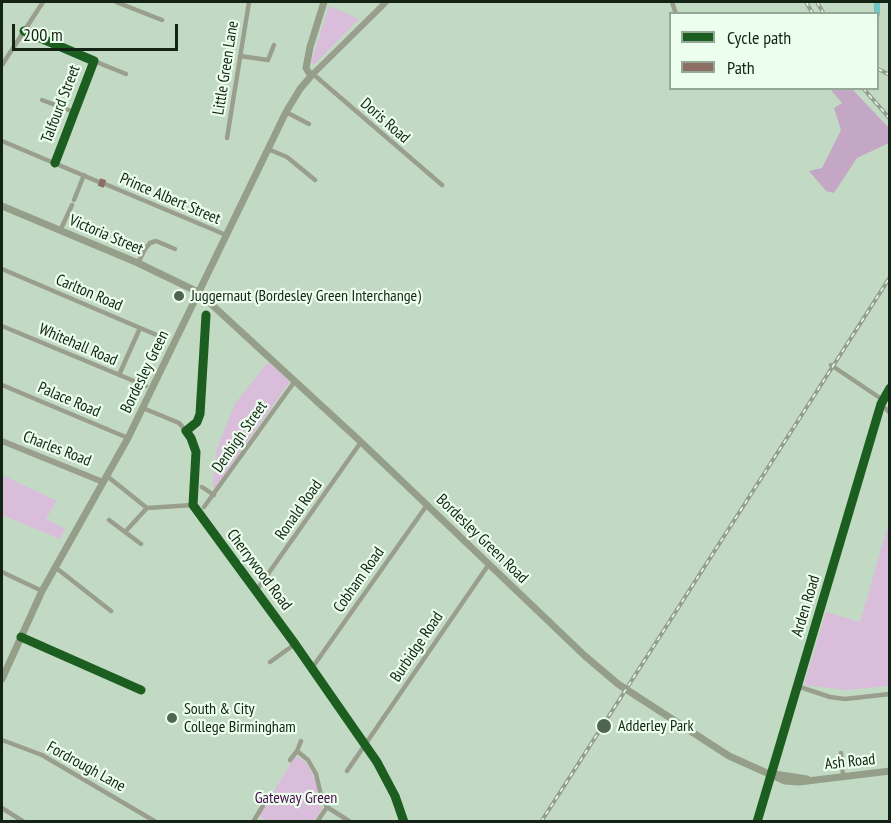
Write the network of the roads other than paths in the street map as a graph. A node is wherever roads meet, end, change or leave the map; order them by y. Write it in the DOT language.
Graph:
graph roads {
  1 [pos="43,2"];
  2 [pos="116,2"];
  3 [pos="249,2"];
  4 [pos="324,2"];
  5 [pos="386,2"];
  6 [pos="162,20"];
  7 [pos="24,31"];
  8 [pos="274,45"];
  9 [pos="240,56"];
  10 [pos="94,61"];
  11 [pos="2,66"];
  12 [pos="126,74"];
  13 [pos="312,75"];
  14 [pos="42,100"];
  15 [pos="74,112"];
  16 [pos="286,112"];
  17 [pos="309,124"];
  18 [pos="227,138"];
  19 [pos="2,141"];
  20 [pos="268,149"];
  21 [pos="55,163"];
  22 [pos="84,175"];
  23 [pos="315,180"];
  24 [pos="99,182"];
  25 [pos="105,184"];
  26 [pos="442,185"];
  27 [pos="2,206"];
  28 [pos="60,231"];
  29 [pos="226,235"];
  30 [pos="175,249"];
  31 [pos="138,263"];
  32 [pos="2,269"];
  33 [pos="198,292"];
  34 [pos="206,315"];
  35 [pos="2,326"];
  36 [pos="140,328"];
  37 [pos="166,339"];
  38 [pos="831,365"];
  39 [pos="119,375"];
  40 [pos="295,381"];
  41 [pos="2,385"];
  42 [pos="146,386"];
  43 [pos="890,388"];
  44 [pos="882,402"];
  45 [pos="143,408"];
  46 [pos="890,413"];
  47 [pos="186,431"];
  48 [pos="128,438"];
  49 [pos="2,441"];
  50 [pos="361,442"];
  51 [pos="105,479"];
  52 [pos="202,487"];
  53 [pos="214,495"];
  54 [pos="193,505"];
  55 [pos="427,505"];
  56 [pos="204,507"];
  57 [pos="147,508"];
  58 [pos="109,520"];
  59 [pos="125,532"];
  60 [pos="141,544"];
  61 [pos="489,564"];
  62 [pos="55,567"];
  63 [pos="2,572"];
  64 [pos="42,591"];
  65 [pos="256,591"];
  66 [pos="111,611"];
  67 [pos="21,637"];
  68 [pos="295,644"];
  69 [pos="270,662"];
  70 [pos="312,668"];
  71 [pos="2,679"];
  72 [pos="797,686"];
  73 [pos="141,690"];
  74 [pos="890,694"];
  75 [pos="2,740"];
  76 [pos="301,741"];
  77 [pos="365,745"];
  78 [pos="297,751"];
  79 [pos="841,753"];
  80 [pos="290,760"];
  81 [pos="841,760"];
  82 [pos="833,761"];
  83 [pos="348,771"];
  84 [pos="890,771"];
  85 [pos="771,774"];
  86 [pos="843,776"];
  87 [pos="264,804"];
  88 [pos="327,807"];
  89 [pos="2,808"];
  90 [pos="254,819"];
  91 [pos="349,821"];
  92 [pos="24,822"];
  93 [pos="156,822"];
  94 [pos="263,822"];
  95 [pos="317,822"];
  96 [pos="404,822"];
  97 [pos="757,822"];
  1 -- 7 [label="street"];
  2 -- 6 [label="street"];
  3 -- 9 [label="street, Little Green Lane"];
  4 -- 13 [label="main road"];
  5 -- 13 [label="street"];
  7 -- 10 [label="street, Talfourd Street"];
  7 -- 11 [label="street"];
  8 -- 9 [label="street"];
  9 -- 18 [label="street, Little Green Lane"];
  10 -- 12 [label="street"];
  10 -- 15 [label="street, Talfourd Street"];
  13 -- 16 [label="main road, Bordesley Green"];
  13 -- 26 [label="street, Doris Road"];
  14 -- 15 [label="street"];
  15 -- 21 [label="street, Talfourd Street"];
  16 -- 17 [label="street"];
  16 -- 20 [label="main road, Bordesley Green"];
  19 -- 21 [label="street, Prince Albert Street"];
  20 -- 23 [label="street"];
  20 -- 29 [label="main road, Bordesley Green"];
  21 -- 22 [label="street, Prince Albert Street"];
  22 -- 24 [label="street, Prince Albert Street"];
  22 -- 28 [label="street"];
  25 -- 29 [label="street, Prince Albert Street"];
  27 -- 28 [label="main road, Victoria Street"];
  28 -- 31 [label="main road, Victoria Street"];
  29 -- 33 [label="main road, Bordesley Green"];
  30 -- 31 [label="street"];
  31 -- 33 [label="main road, Victoria Street"];
  32 -- 36 [label="street, Carlton Road"];
  33 -- 40 [label="main road, Bordesley Green Road"];
  33 -- 45 [label="main road, Bordesley Green"];
  34 -- 47 [label="street"];
  35 -- 39 [label="street, Whitehall Road"];
  36 -- 37 [label="street, Carlton Road"];
  36 -- 39 [label="street"];
  38 -- 44 [label="street"];
  39 -- 42 [label="street, Whitehall Road"];
  40 -- 50 [label="main road, Bordesley Green Road"];
  40 -- 53 [label="street, Denbigh Street"];
  41 -- 48 [label="street, Palace Road"];
  43 -- 44 [label="street, Arden Road"];
  44 -- 46 [label="street"];
  44 -- 72 [label="street, Arden Road"];
  45 -- 47 [label="street"];
  45 -- 48 [label="main road, Bordesley Green"];
  47 -- 54 [label="street"];
  48 -- 51 [label="main road, Bordesley Green"];
  49 -- 51 [label="street, Charles Road"];
  50 -- 55 [label="main road, Bordesley Green Road"];
  50 -- 65 [label="street, Ronald Road"];
  51 -- 57 [label="street"];
  51 -- 62 [label="main road, Bordesley Green"];
  52 -- 53 [label="street"];
  53 -- 56 [label="street, Denbigh Street"];
  54 -- 57 [label="street"];
  54 -- 65 [label="street, Cherrywood Road"];
  55 -- 61 [label="main road, Bordesley Green Road"];
  55 -- 70 [label="street, Cobham Road"];
  57 -- 59 [label="street"];
  58 -- 59 [label="street"];
  59 -- 60 [label="street"];
  61 -- 77 [label="street, Burbidge Road"];
  61 -- 85 [label="main road, Bordesley Green Road"];
  62 -- 64 [label="main road, Bordesley Green"];
  62 -- 66 [label="street"];
  63 -- 64 [label="street"];
  64 -- 67 [label="main road, Bordesley Green"];
  65 -- 68 [label="street, Cherrywood Road"];
  67 -- 71 [label="main road, Bordesley Green"];
  67 -- 73 [label="street"];
  68 -- 69 [label="street"];
  68 -- 70 [label="street, Cherrywood Road"];
  70 -- 77 [label="street, Cherrywood Road"];
  72 -- 74 [label="street"];
  72 -- 85 [label="street, Arden Road"];
  75 -- 93 [label="street, Fordrough Lane"];
  76 -- 78 [label="street"];
  77 -- 83 [label="street, Burbidge Road"];
  77 -- 96 [label="street, Cherrywood Road"];
  78 -- 80 [label="street"];
  78 -- 88 [label="street"];
  79 -- 81 [label="street"];
  81 -- 82 [label="street"];
  81 -- 86 [label="street"];
  84 -- 86 [label="main road, Ash Road"];
  85 -- 86 [label="main road, Ash Road"];
  85 -- 97 [label="main road, Arden Road"];
  87 -- 90 [label="street"];
  88 -- 91 [label="street"];
  88 -- 95 [label="street"];
  89 -- 92 [label="street"];
  90 -- 94 [label="street"];
}
